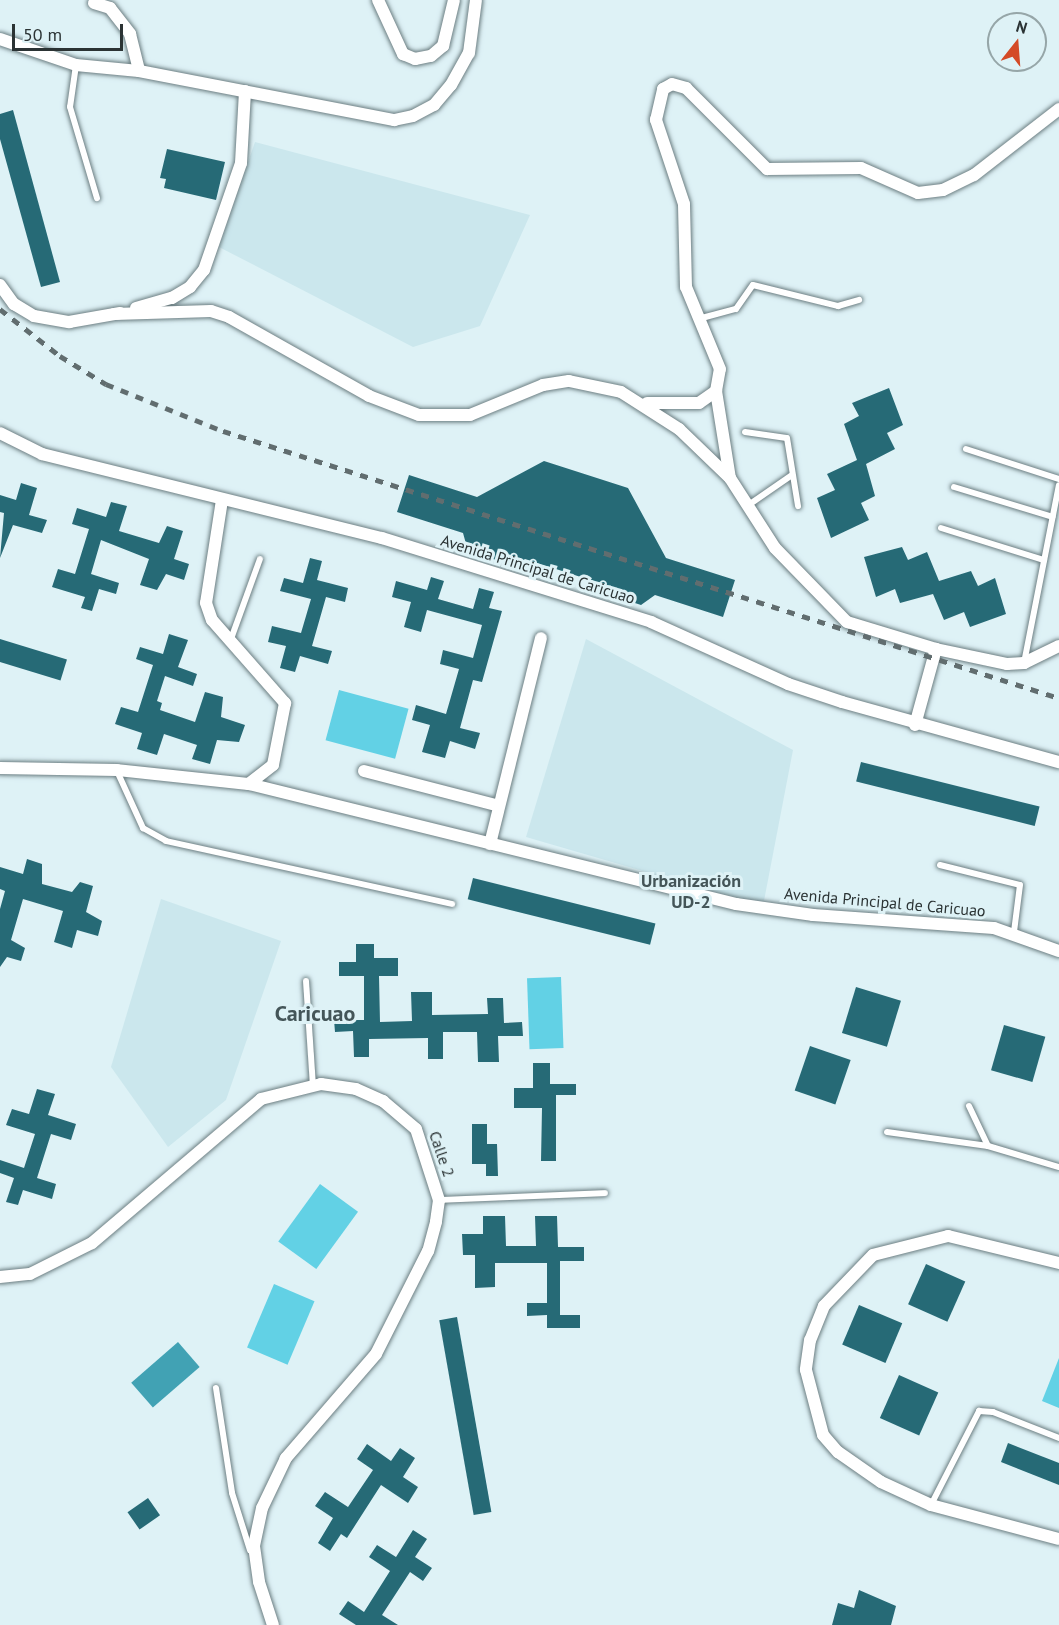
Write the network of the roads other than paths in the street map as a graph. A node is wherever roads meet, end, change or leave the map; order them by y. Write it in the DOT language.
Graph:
graph roads {
  1 [pos="378,0"];
  2 [pos="454,0"];
  3 [pos="476,0"];
  4 [pos="94,3"];
  5 [pos="0,39"];
  6 [pos="76,65"];
  7 [pos="139,71"];
  8 [pos="245,91"];
  9 [pos="1059,109"];
  10 [pos="97,198"];
  11 [pos="0,285"];
  12 [pos="859,300"];
  13 [pos="114,314"];
  14 [pos="698,320"];
  15 [pos="716,391"];
  16 [pos="645,403"];
  17 [pos="745,432"];
  18 [pos="0,433"];
  19 [pos="966,449"];
  20 [pos="792,476"];
  21 [pos="730,478"];
  22 [pos="1059,479"];
  23 [pos="1059,484"];
  24 [pos="954,487"];
  25 [pos="222,500"];
  26 [pos="750,504"];
  27 [pos="798,506"];
  28 [pos="1053,517"];
  29 [pos="941,528"];
  30 [pos="260,559"];
  31 [pos="1044,560"];
  32 [pos="541,638"];
  33 [pos="231,639"];
  34 [pos="1059,646"];
  35 [pos="936,650"];
  36 [pos="1024,663"];
  37 [pos="915,725"];
  38 [pos="1059,762"];
  39 [pos="0,768"];
  40 [pos="117,770"];
  41 [pos="364,771"];
  42 [pos="249,784"];
  43 [pos="499,806"];
  44 [pos="490,844"];
  45 [pos="940,865"];
  46 [pos="452,904"];
  47 [pos="1014,932"];
  48 [pos="1059,951"];
  49 [pos="306,981"];
  50 [pos="313,1086"];
  51 [pos="969,1106"];
  52 [pos="886,1132"];
  53 [pos="988,1146"];
  54 [pos="1059,1167"];
  55 [pos="604,1193"];
  56 [pos="439,1200"];
  57 [pos="1059,1263"];
  58 [pos="0,1277"];
  59 [pos="216,1388"];
  60 [pos="1059,1438"];
  61 [pos="932,1505"];
  62 [pos="1059,1539"];
  63 [pos="259,1582"];
  64 [pos="273,1625"];
  1 -- 2 [label="street"];
  3 -- 8 [label="street"];
  4 -- 7 [label="street"];
  5 -- 6 [label="street"];
  6 -- 7 [label="street"];
  6 -- 10 [label="lane"];
  7 -- 8 [label="street"];
  8 -- 13 [label="street"];
  9 -- 14 [label="street"];
  11 -- 13 [label="street"];
  12 -- 14 [label="lane"];
  13 -- 16 [label="street"];
  14 -- 15 [label="street"];
  15 -- 16 [label="street"];
  15 -- 21 [label="street"];
  16 -- 21 [label="street"];
  17 -- 20 [label="lane"];
  18 -- 25 [label="street, Avenida Principal de Caricuao"];
  19 -- 22 [label="lane"];
  20 -- 26 [label="lane"];
  20 -- 27 [label="lane"];
  21 -- 26 [label="street"];
  23 -- 28 [label="lane"];
  24 -- 28 [label="lane"];
  25 -- 33 [label="street"];
  25 -- 37 [label="street, Avenida Principal de Caricuao"];
  26 -- 35 [label="street"];
  28 -- 31 [label="lane"];
  29 -- 31 [label="lane"];
  30 -- 33 [label="lane"];
  31 -- 36 [label="lane"];
  32 -- 43 [label="street"];
  33 -- 42 [label="street"];
  34 -- 36 [label="street"];
  35 -- 36 [label="street"];
  35 -- 37 [label="street"];
  37 -- 38 [label="street, Avenida Principal de Caricuao"];
  39 -- 40 [label="street, Avenida Principal de Caricuao"];
  40 -- 42 [label="street, Avenida Principal de Caricuao"];
  40 -- 46 [label="lane"];
  41 -- 43 [label="street"];
  42 -- 44 [label="street, Avenida Principal de Caricuao"];
  43 -- 44 [label="street"];
  44 -- 47 [label="street, Avenida Principal de Caricuao"];
  45 -- 47 [label="lane"];
  47 -- 48 [label="street, Avenida Principal de Caricuao"];
  49 -- 50 [label="lane"];
  50 -- 56 [label="street, Calle 2"];
  50 -- 58 [label="street, Calle 2"];
  51 -- 53 [label="lane"];
  52 -- 53 [label="lane"];
  53 -- 54 [label="lane"];
  55 -- 56 [label="lane"];
  56 -- 63 [label="street, Calle 2"];
  57 -- 61 [label="street"];
  59 -- 63 [label="lane"];
  60 -- 61 [label="lane"];
  61 -- 62 [label="street"];
  63 -- 64 [label="street, Calle 2"];
}
